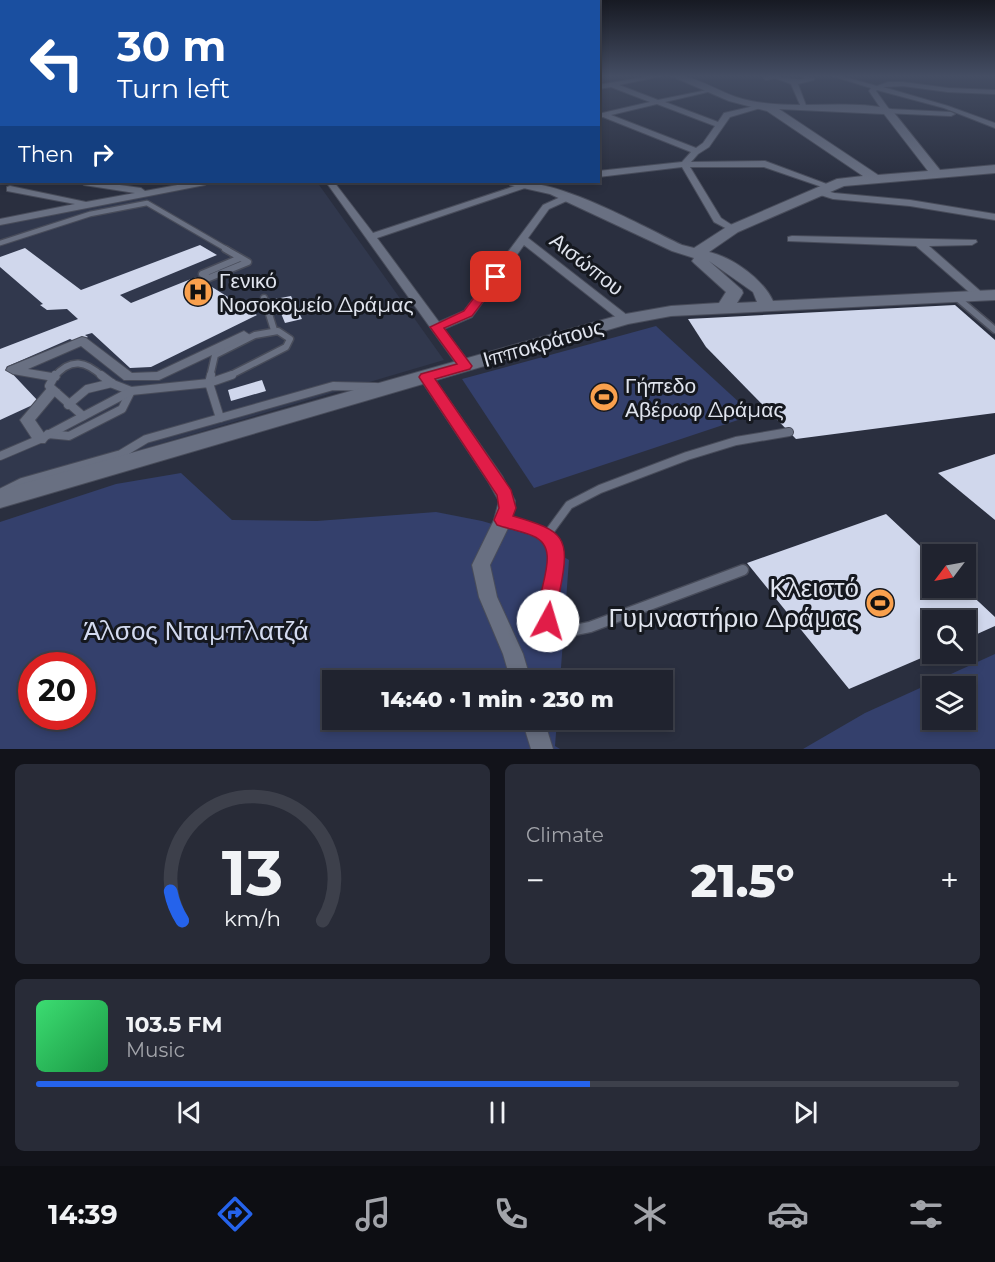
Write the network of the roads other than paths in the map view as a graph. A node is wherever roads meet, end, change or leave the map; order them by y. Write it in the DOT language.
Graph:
graph roads {
  1 [pos="618,111"];
  2 [pos="681,111"];
  3 [pos="739,111"];
  4 [pos="774,111"];
  5 [pos="887,111"];
  6 [pos="954,111"];
  7 [pos="964,114"];
  8 [pos="600,115"];
  9 [pos="719,125"];
  10 [pos="995,126"];
  11 [pos="697,151"];
  12 [pos="685,165"];
  13 [pos="995,169"];
  14 [pos="936,173"];
  15 [pos="600,174"];
  16 [pos="874,178"];
  17 [pos="24,183"];
  18 [pos="90,183"];
  19 [pos="200,183"];
  20 [pos="331,183"];
  21 [pos="522,183"];
  22 [pos="529,183"];
  23 [pos="10,189"];
  24 [pos="822,189"];
  25 [pos="149,193"];
  26 [pos="0,194"];
  27 [pos="568,197"];
  28 [pos="90,205"];
  29 [pos="995,217"];
  30 [pos="0,222"];
  31 [pos="733,229"];
  32 [pos="371,237"];
  33 [pos="792,239"];
  34 [pos="524,240"];
  35 [pos="972,242"];
  36 [pos="0,243"];
  37 [pos="919,243"];
  38 [pos="695,254"];
  39 [pos="240,258"];
  40 [pos="988,296"];
  41 [pos="956,297"];
  42 [pos="264,298"];
  43 [pos="767,306"];
  44 [pos="724,308"];
  45 [pos="626,319"];
  46 [pos="436,327"];
  47 [pos="274,330"];
  48 [pos="995,330"];
  49 [pos="244,334"];
  50 [pos="465,366"];
  51 [pos="212,369"];
  52 [pos="232,375"];
  53 [pos="426,377"];
  54 [pos="53,383"];
  55 [pos="112,383"];
  56 [pos="209,383"];
  57 [pos="394,387"];
  58 [pos="131,391"];
  59 [pos="68,405"];
  60 [pos="83,416"];
  61 [pos="220,418"];
  62 [pos="789,432"];
  63 [pos="44,436"];
  64 [pos="0,456"];
  65 [pos="0,493"];
  66 [pos="0,499"];
  67 [pos="503,520"];
  68 [pos="547,535"];
  69 [pos="743,570"];
  70 [pos="518,670"];
  71 [pos="536,730"];
  72 [pos="542,749"];
  1 -- 8 [label="street"];
  2 -- 9 [label="street"];
  3 -- 9 [label="street"];
  4 -- 16 [label="street"];
  5 -- 7 [label="street"];
  5 -- 14 [label="street"];
  6 -- 7 [label="street"];
  7 -- 10 [label="street"];
  8 -- 11 [label="street"];
  9 -- 11 [label="street"];
  11 -- 12 [label="street"];
  12 -- 15 [label="street"];
  12 -- 24 [label="street"];
  12 -- 31 [label="street"];
  13 -- 14 [label="street"];
  14 -- 16 [label="street"];
  16 -- 24 [label="street"];
  17 -- 23 [label="street"];
  18 -- 25 [label="street"];
  19 -- 25 [label="street"];
  20 -- 32 [label="street"];
  21 -- 32 [label="street"];
  22 -- 27 [label="street"];
  23 -- 26 [label="street"];
  23 -- 28 [label="street"];
  24 -- 29 [label="street"];
  24 -- 31 [label="street"];
  25 -- 28 [label="street"];
  27 -- 34 [label="street"];
  27 -- 38 [label="street"];
  28 -- 30 [label="street"];
  31 -- 38 [label="street"];
  32 -- 46 [label="street"];
  33 -- 37 [label="street"];
  34 -- 45 [label="street, Αισώπου"];
  34 -- 46 [label="street"];
  35 -- 37 [label="street"];
  36 -- 39 [label="lane"];
  37 -- 40 [label="street"];
  38 -- 43 [label="street"];
  38 -- 44 [label="street"];
  39 -- 39 [label="lane"];
  40 -- 41 [label="street, Ιπποκράτους"];
  41 -- 43 [label="street, Ιπποκράτους"];
  41 -- 48 [label="lane"];
  42 -- 47 [label="lane"];
  43 -- 44 [label="street, Ιπποκράτους"];
  44 -- 45 [label="street, Ιπποκράτους"];
  45 -- 50 [label="street, Ιπποκράτους"];
  46 -- 50 [label="street"];
  47 -- 49 [label="lane"];
  47 -- 52 [label="lane"];
  49 -- 51 [label="lane"];
  49 -- 54 [label="street"];
  50 -- 53 [label="street, Ιπποκράτους"];
  51 -- 52 [label="lane"];
  51 -- 56 [label="lane"];
  52 -- 56 [label="lane"];
  53 -- 57 [label="street, Ιπποκράτους"];
  53 -- 67 [label="street"];
  54 -- 55 [label="lane"];
  54 -- 59 [label="lane"];
  54 -- 63 [label="street"];
  55 -- 58 [label="lane"];
  55 -- 59 [label="lane"];
  56 -- 58 [label="lane"];
  56 -- 61 [label="lane"];
  57 -- 61 [label="lane"];
  57 -- 66 [label="street, Ιπποκράτους"];
  58 -- 60 [label="lane"];
  58 -- 63 [label="lane"];
  59 -- 60 [label="lane"];
  60 -- 63 [label="lane"];
  61 -- 65 [label="lane"];
  62 -- 68 [label="lane"];
  63 -- 64 [label="lane"];
  67 -- 68 [label="lane"];
  67 -- 70 [label="street"];
  68 -- 69 [label="lane"];
  71 -- 72 [label="street"];
}
